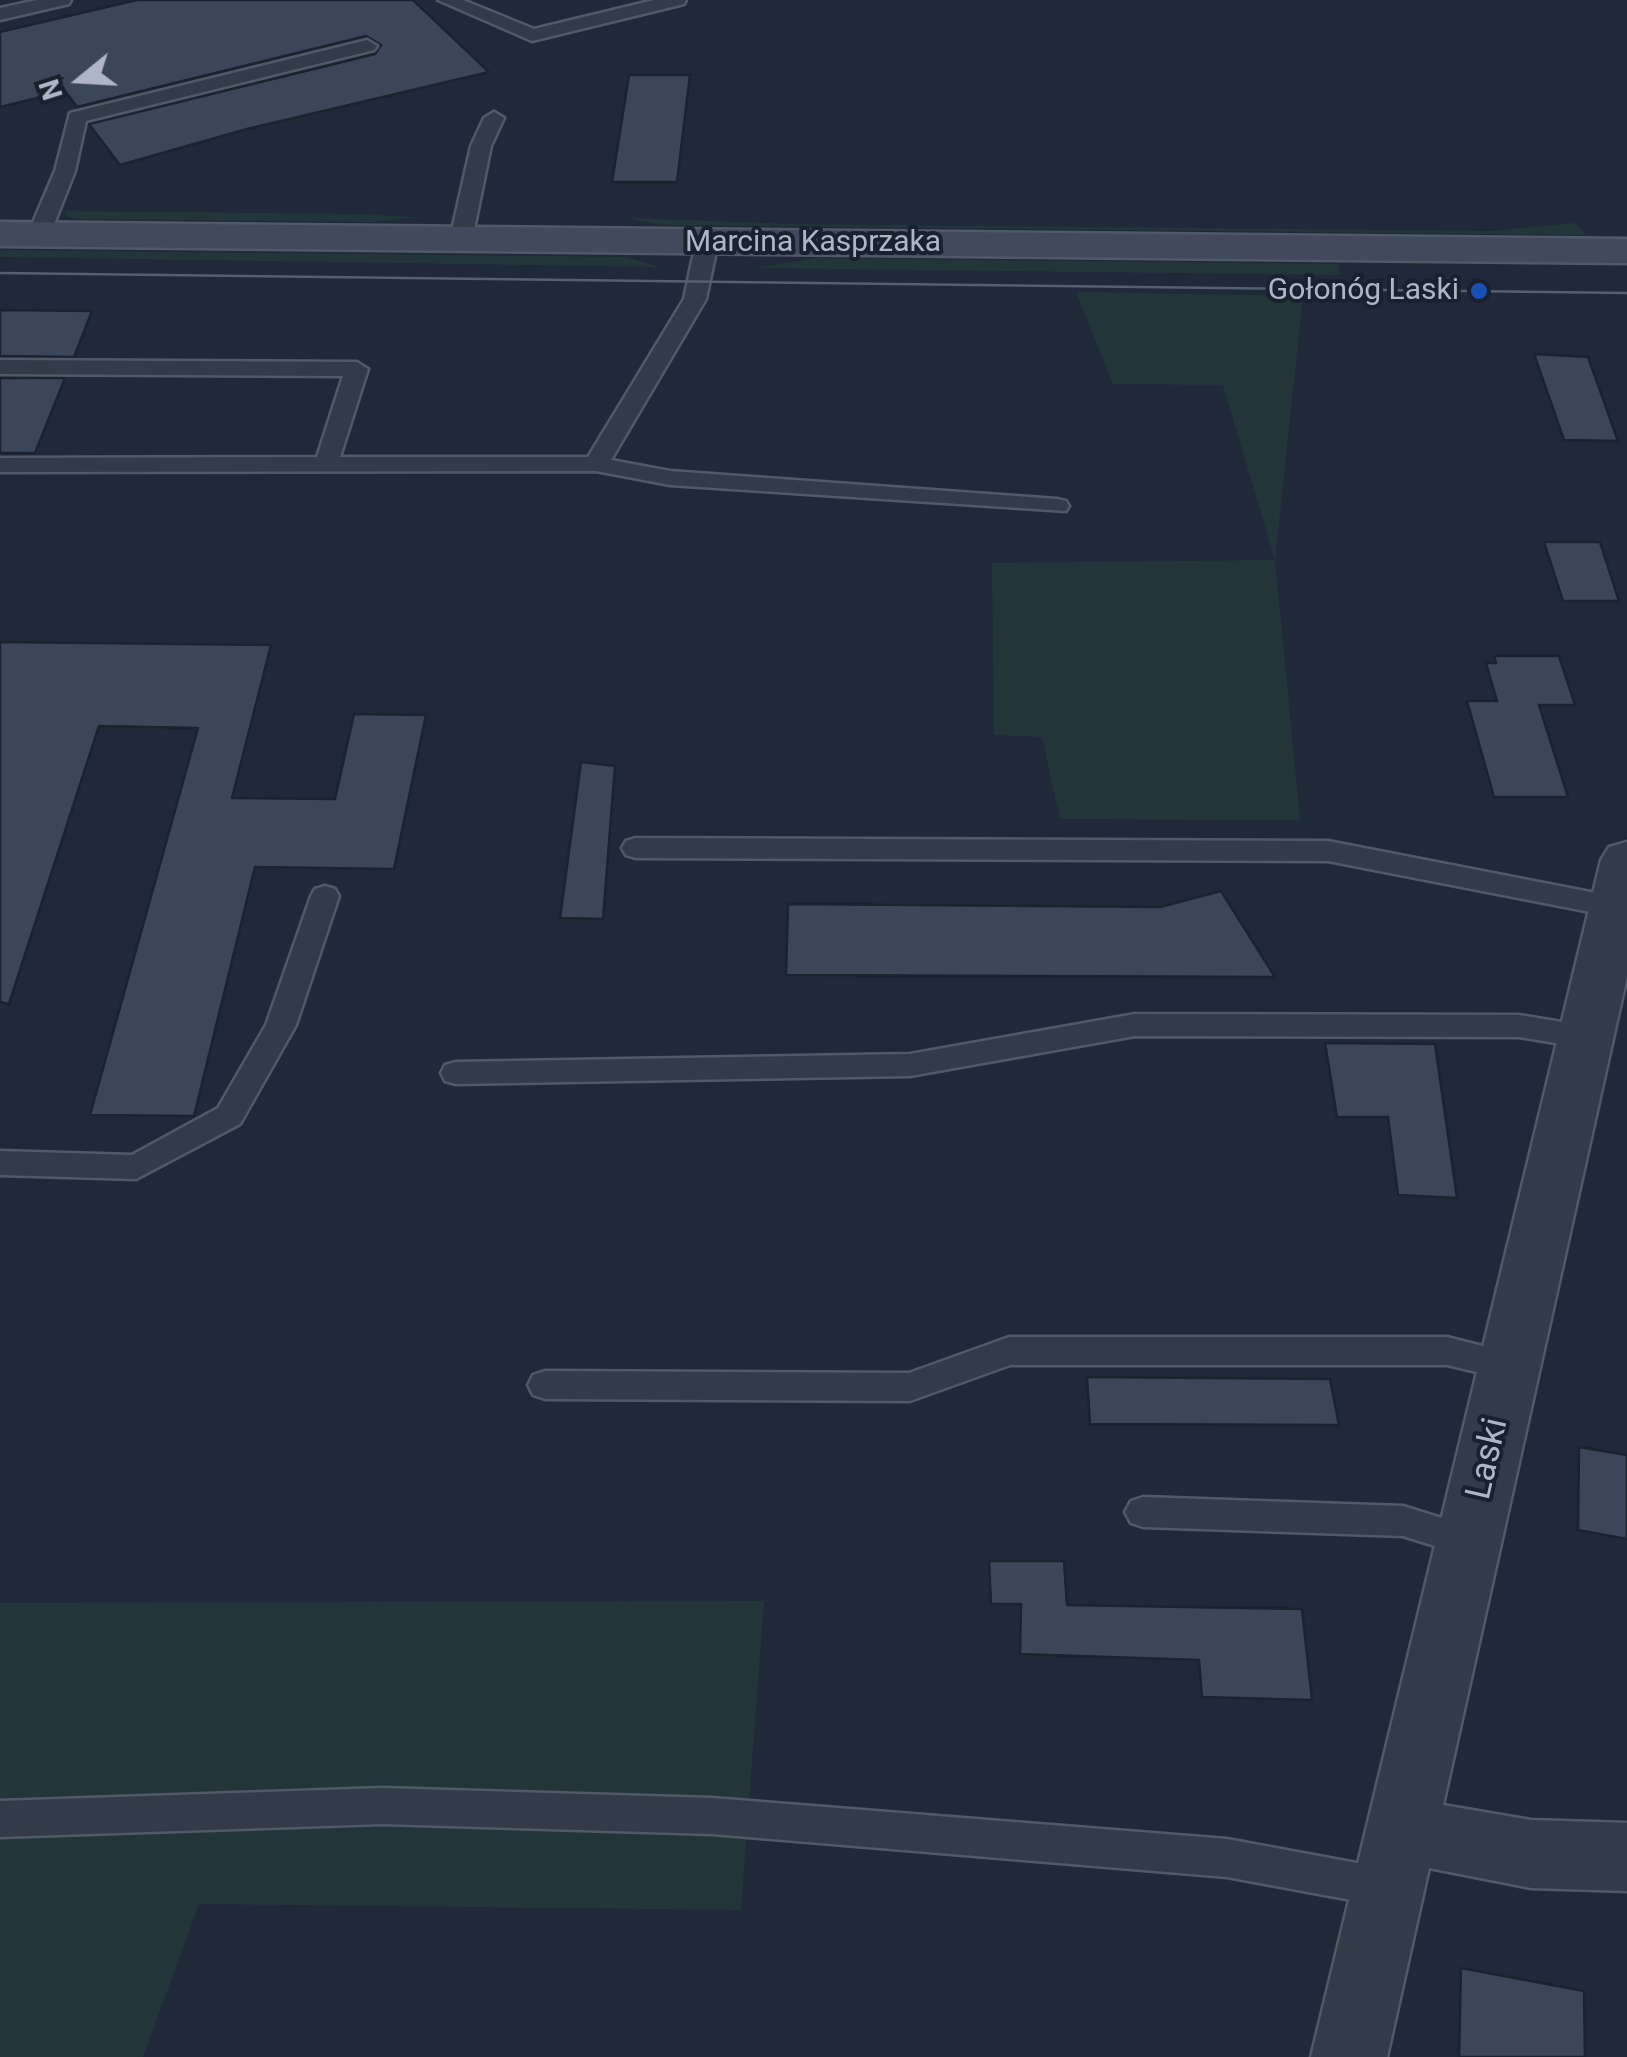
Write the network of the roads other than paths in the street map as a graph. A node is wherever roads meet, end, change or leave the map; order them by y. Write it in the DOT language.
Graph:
graph roads {
  1 [pos="62,0"];
  2 [pos="446,0"];
  3 [pos="677,0"];
  4 [pos="0,14"];
  5 [pos="367,46"];
  6 [pos="494,118"];
  7 [pos="20,234"];
  8 [pos="461,239"];
  9 [pos="706,242"];
  10 [pos="1627,251"];
  11 [pos="0,367"];
  12 [pos="596,464"];
  13 [pos="0,465"];
  14 [pos="326,465"];
  15 [pos="1056,506"];
  16 [pos="636,848"];
  17 [pos="1621,883"];
  18 [pos="324,896"];
  19 [pos="1586,1037"];
  20 [pos="456,1073"];
  21 [pos="0,1164"];
  22 [pos="1510,1366"];
  23 [pos="545,1386"];
  24 [pos="1143,1512"];
  25 [pos="1470,1542"];
  26 [pos="0,1819"];
  27 [pos="1627,1857"];
  28 [pos="1396,1858"];
  29 [pos="1349,2057"];
  1 -- 4 [label="lane"];
  2 -- 3 [label="lane"];
  5 -- 7 [label="lane"];
  6 -- 8 [label="lane"];
  7 -- 8 [label="street, Marcina Kasprzaka"];
  8 -- 9 [label="street, Marcina Kasprzaka"];
  9 -- 10 [label="street, Marcina Kasprzaka"];
  9 -- 12 [label="lane"];
  11 -- 14 [label="lane"];
  12 -- 14 [label="lane"];
  12 -- 15 [label="lane"];
  13 -- 14 [label="lane"];
  16 -- 17 [label="lane"];
  17 -- 19 [label="street, Laski"];
  18 -- 21 [label="lane"];
  19 -- 20 [label="lane"];
  19 -- 22 [label="street, Laski"];
  22 -- 23 [label="lane"];
  22 -- 25 [label="street, Laski"];
  24 -- 25 [label="lane"];
  25 -- 28 [label="street, Laski"];
  26 -- 28 [label="lane"];
  27 -- 28 [label="street"];
  28 -- 29 [label="street, Laski"];
}
